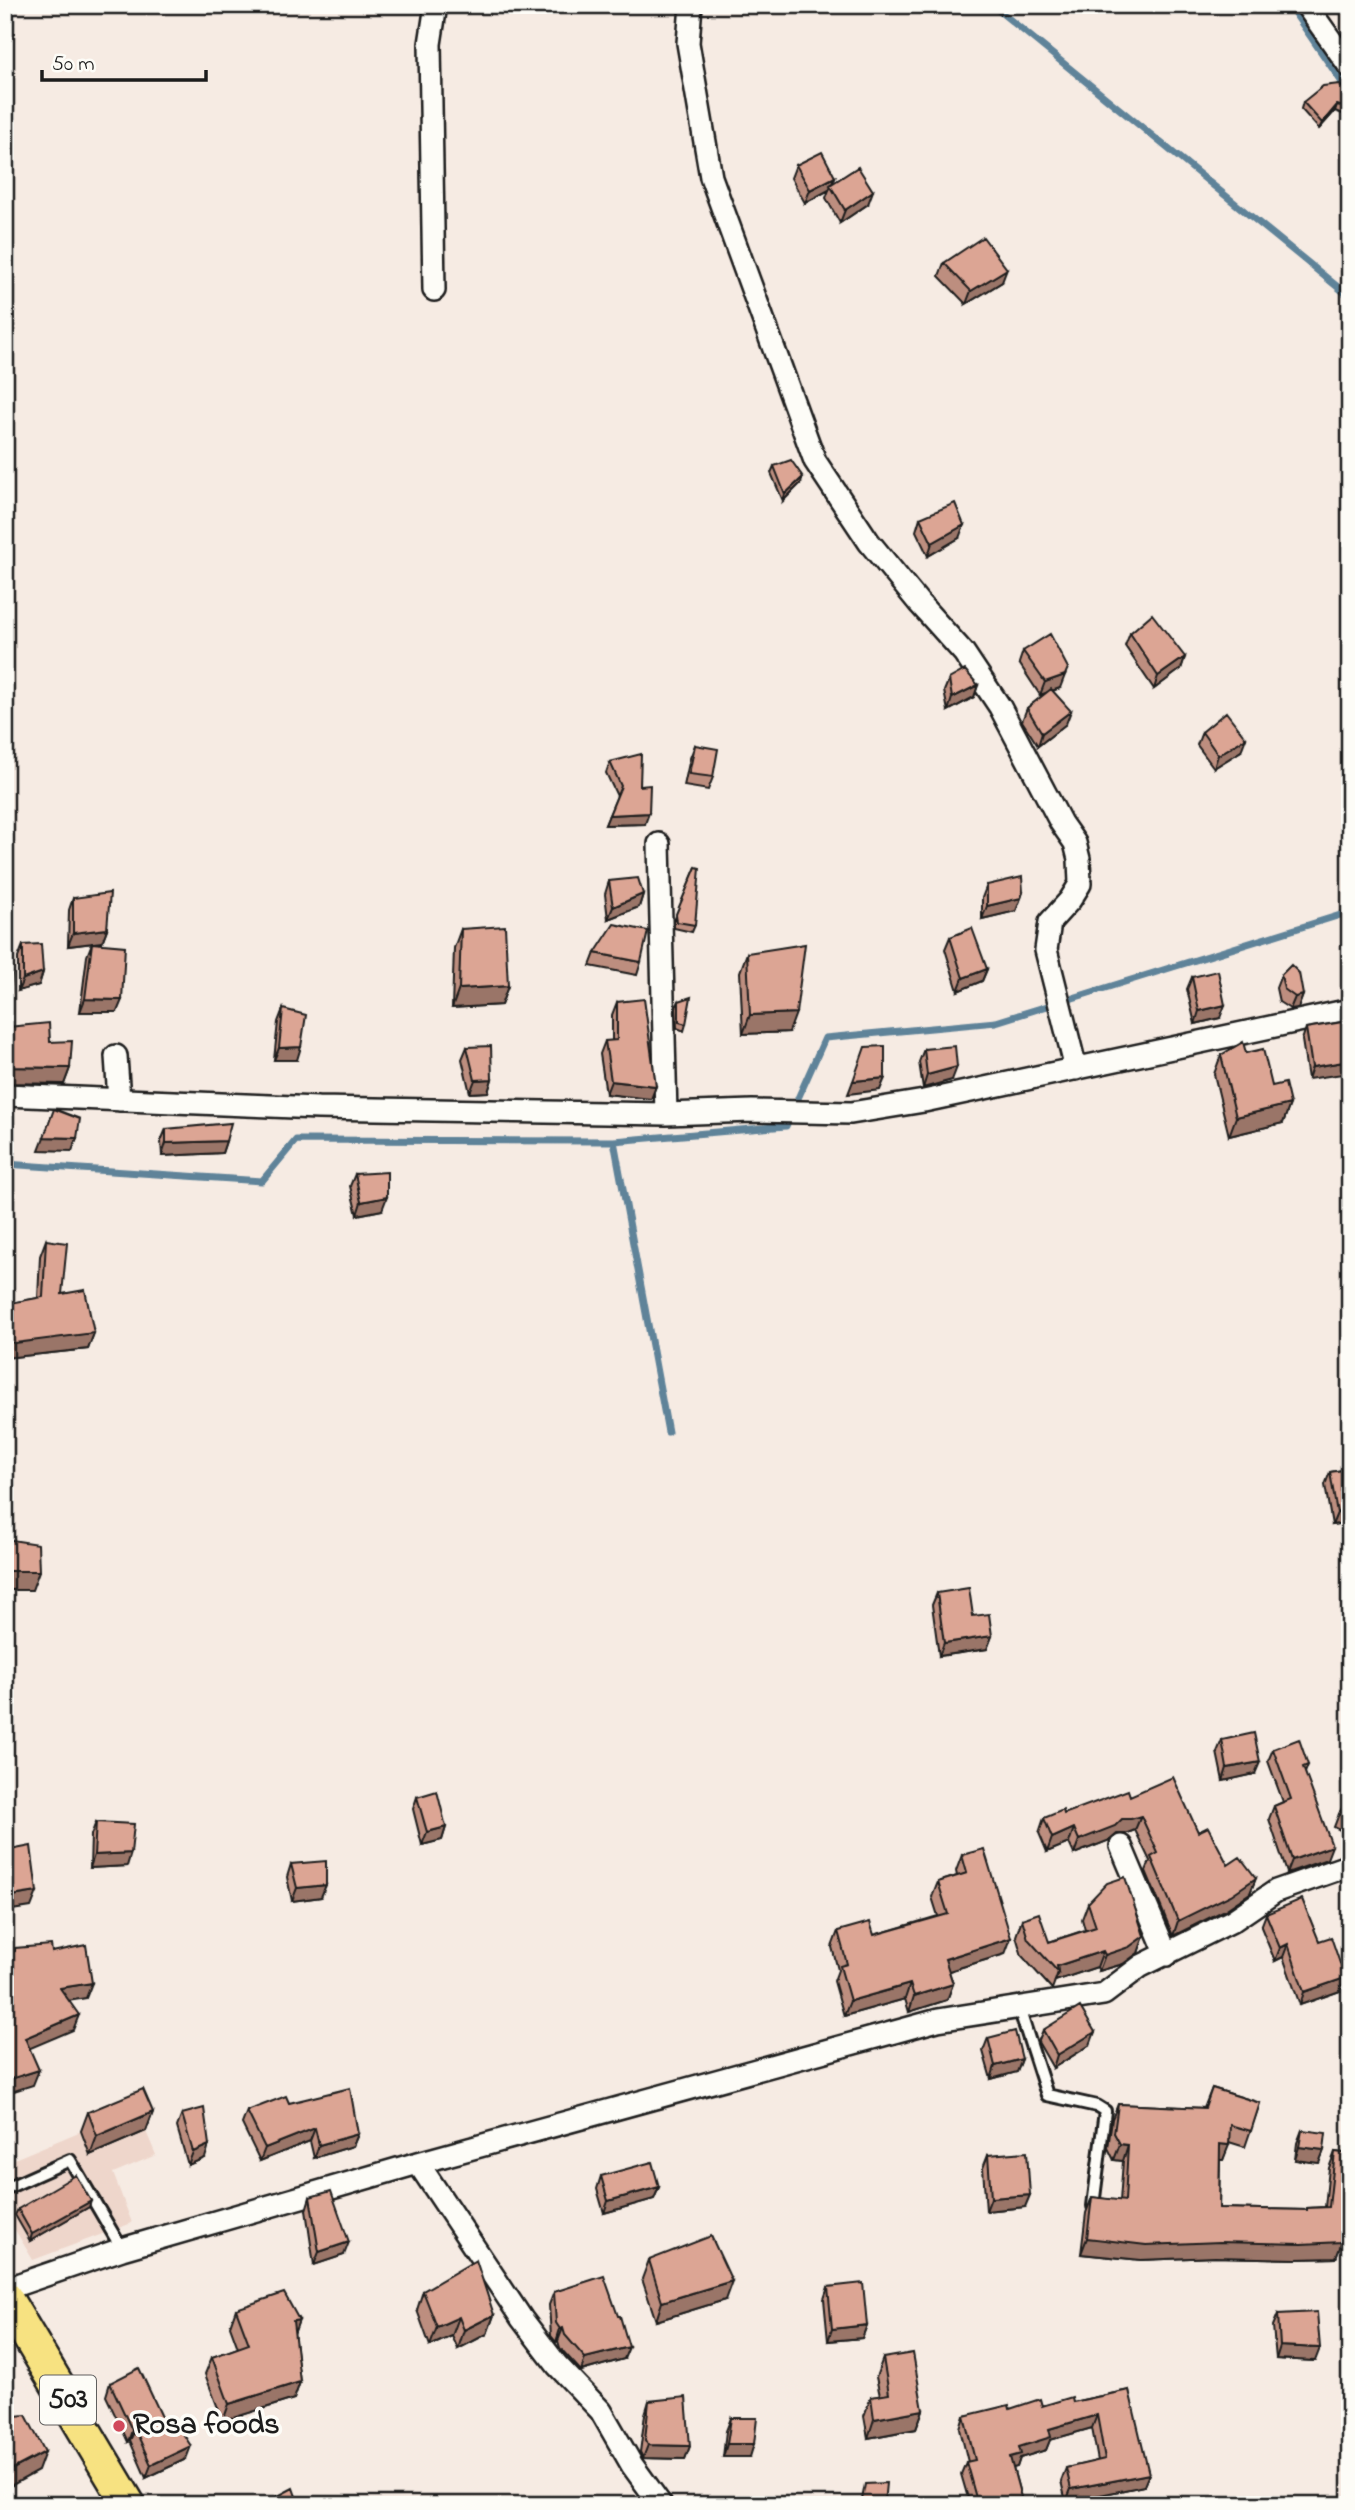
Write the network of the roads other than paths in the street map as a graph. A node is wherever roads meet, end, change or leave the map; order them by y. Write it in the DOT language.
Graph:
graph roads {
  1 [pos="436,5"];
  2 [pos="691,5"];
  3 [pos="1306,5"];
  4 [pos="1350,66"];
  5 [pos="434,290"];
  6 [pos="659,844"];
  7 [pos="1350,1010"];
  8 [pos="117,1056"];
  9 [pos="1076,1069"];
  10 [pos="5,1095"];
  11 [pos="119,1100"];
  12 [pos="666,1114"];
  13 [pos="1121,1846"];
  14 [pos="1349,1864"];
  15 [pos="1167,1955"];
  16 [pos="1019,2008"];
  17 [pos="418,2163"];
  18 [pos="5,2189"];
  19 [pos="1093,2206"];
  20 [pos="122,2249"];
  21 [pos="5,2289"];
  22 [pos="5,2297"];
  23 [pos="130,2505"];
  24 [pos="662,2505"];
  1 -- 5 [label="street"];
  2 -- 9 [label="street"];
  3 -- 4 [label="street"];
  6 -- 12 [label="street"];
  7 -- 9 [label="street"];
  8 -- 11 [label="street"];
  9 -- 12 [label="street"];
  10 -- 11 [label="street"];
  11 -- 12 [label="street"];
  13 -- 15 [label="street"];
  14 -- 15 [label="street"];
  15 -- 16 [label="street"];
  16 -- 17 [label="street"];
  16 -- 19 [label="lane"];
  17 -- 20 [label="street"];
  17 -- 24 [label="street"];
  18 -- 20 [label="lane"];
  20 -- 21 [label="street"];
  22 -- 23 [label="main road, 503"];
}
